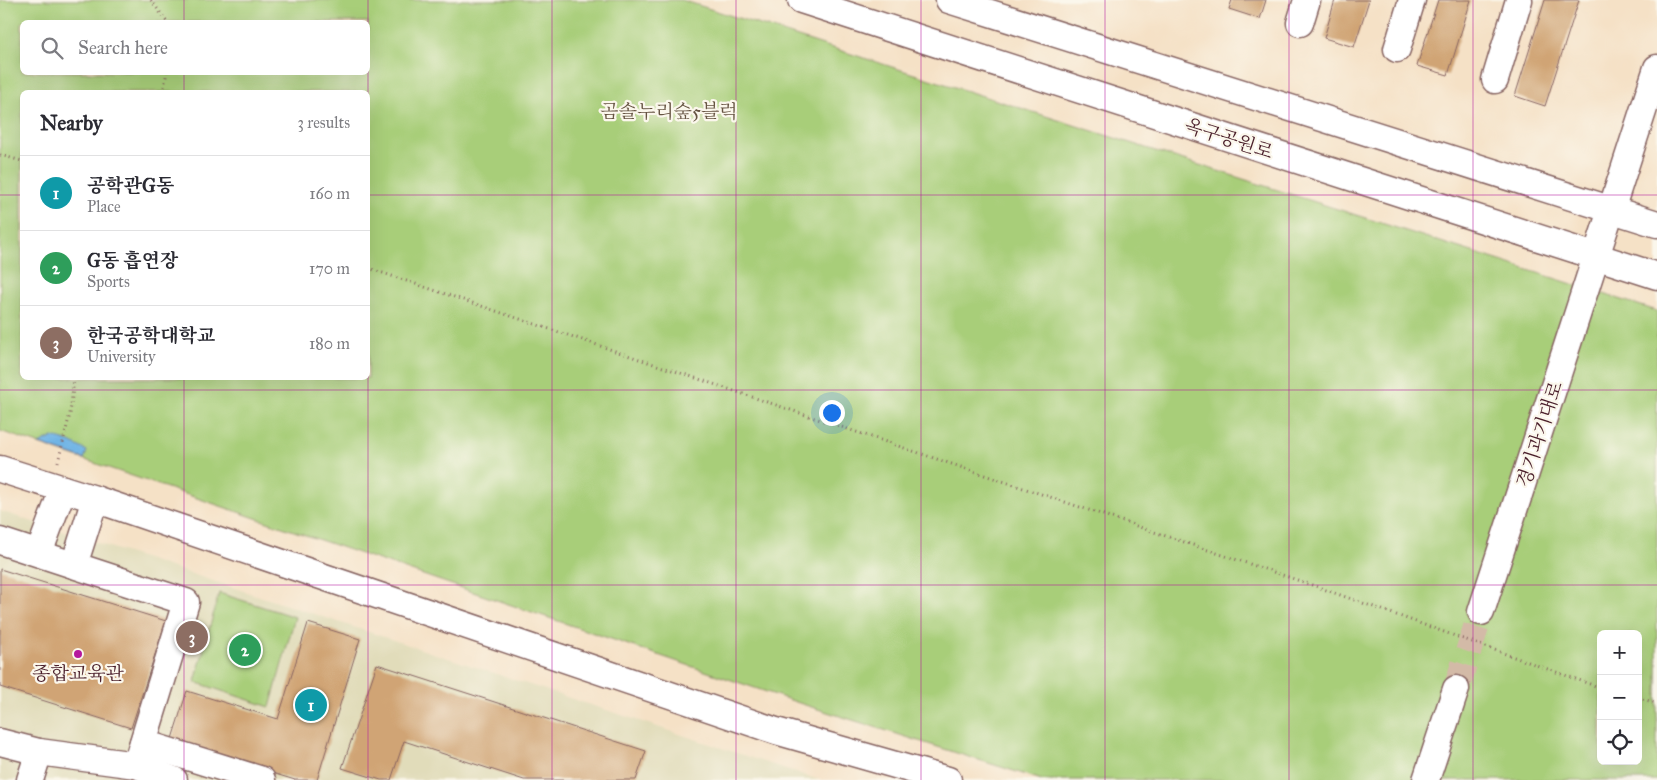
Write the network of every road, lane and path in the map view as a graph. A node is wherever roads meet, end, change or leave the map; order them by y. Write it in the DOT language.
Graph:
graph roads {
  1 [pos="152,0"];
  2 [pos="801,0"];
  3 [pos="949,0"];
  4 [pos="1412,0"];
  5 [pos="1519,0"];
  6 [pos="166,20"];
  7 [pos="1397,49"];
  8 [pos="1657,68"];
  9 [pos="166,75"];
  10 [pos="1495,80"];
  11 [pos="163,90"];
  12 [pos="0,155"];
  13 [pos="20,160"];
  14 [pos="1611,210"];
  15 [pos="1657,224"];
  16 [pos="1596,256"];
  17 [pos="370,269"];
  18 [pos="1657,276"];
  19 [pos="74,380"];
  20 [pos="58,460"];
  21 [pos="0,469"];
  22 [pos="63,489"];
  23 [pos="94,499"];
  24 [pos="3,550"];
  25 [pos="38,553"];
  26 [pos="74,565"];
  27 [pos="1481,612"];
  28 [pos="1597,687"];
  29 [pos="1456,689"];
  30 [pos="1642,699"];
  31 [pos="1657,703"];
  32 [pos="0,742"];
  33 [pos="39,752"];
  34 [pos="140,754"];
  35 [pos="166,779"];
  36 [pos="30,780"];
  37 [pos="262,780"];
  38 [pos="948,780"];
  39 [pos="1426,780"];
  1 -- 6 [label="path"];
  2 -- 16 [label="street, 옥구공원로"];
  3 -- 14 [label="street"];
  4 -- 7 [label="street"];
  5 -- 10 [label="street"];
  8 -- 14 [label="street, 경기과기대로"];
  9 -- 11 [label="path"];
  12 -- 13 [label="path"];
  14 -- 15 [label="street"];
  14 -- 16 [label="street, 경기과기대로"];
  16 -- 18 [label="street, 옥구공원로"];
  16 -- 27 [label="street, 경기과기대로"];
  17 -- 28 [label="path"];
  19 -- 20 [label="path"];
  21 -- 22 [label="street"];
  22 -- 23 [label="street"];
  22 -- 25 [label="street"];
  23 -- 26 [label="street"];
  23 -- 38 [label="street"];
  24 -- 25 [label="street"];
  25 -- 26 [label="street"];
  26 -- 34 [label="street"];
  29 -- 39 [label="street"];
  30 -- 31 [label="path"];
  32 -- 33 [label="street"];
  33 -- 34 [label="street"];
  33 -- 36 [label="street"];
  34 -- 35 [label="street"];
  34 -- 37 [label="street"];
}
